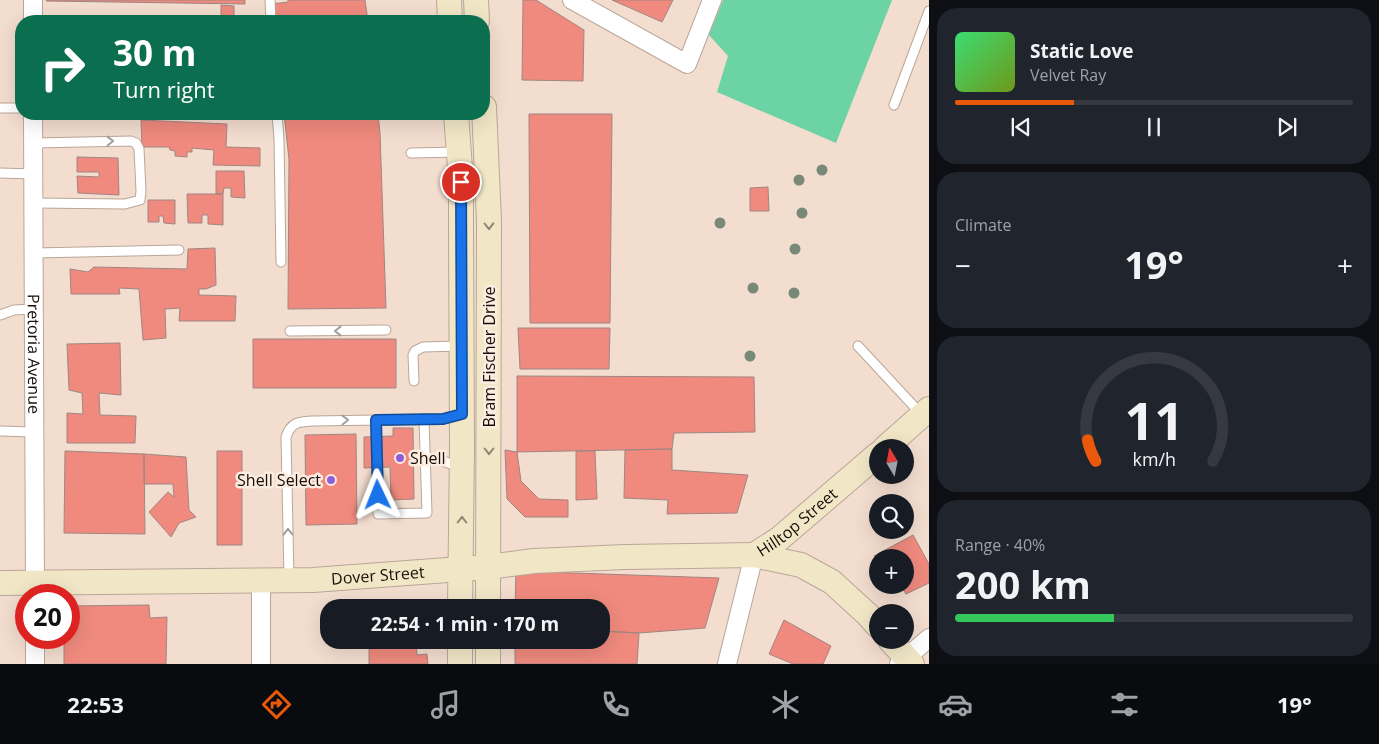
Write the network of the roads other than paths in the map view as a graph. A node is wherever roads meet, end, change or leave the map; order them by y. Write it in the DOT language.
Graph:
graph roads {
  1 [pos="33,0"];
  2 [pos="270,0"];
  3 [pos="449,0"];
  4 [pos="476,0"];
  5 [pos="572,0"];
  6 [pos="712,0"];
  7 [pos="929,11"];
  8 [pos="33,15"];
  9 [pos="271,15"];
  10 [pos="450,15"];
  11 [pos="477,15"];
  12 [pos="894,105"];
  13 [pos="0,108"];
  14 [pos="15,108"];
  15 [pos="34,120"];
  16 [pos="277,120"];
  17 [pos="456,120"];
  18 [pos="485,120"];
  19 [pos="34,143"];
  20 [pos="459,152"];
  21 [pos="411,153"];
  22 [pos="0,173"];
  23 [pos="34,174"];
  24 [pos="34,203"];
  25 [pos="180,250"];
  26 [pos="34,253"];
  27 [pos="281,262"];
  28 [pos="34,309"];
  29 [pos="0,315"];
  30 [pos="386,330"];
  31 [pos="290,331"];
  32 [pos="462,346"];
  33 [pos="858,346"];
  34 [pos="414,381"];
  35 [pos="926,412"];
  36 [pos="462,414"];
  37 [pos="424,419"];
  38 [pos="376,420"];
  39 [pos="0,432"];
  40 [pos="34,432"];
  41 [pos="894,439"];
  42 [pos="426,457"];
  43 [pos="869,462"];
  44 [pos="462,468"];
  45 [pos="754,555"];
  46 [pos="488,567"];
  47 [pos="460,569"];
  48 [pos="262,581"];
  49 [pos="289,581"];
  50 [pos="0,584"];
  51 [pos="35,584"];
  52 [pos="15,586"];
  53 [pos="80,587"];
  54 [pos="460,599"];
  55 [pos="488,599"];
  56 [pos="869,616"];
  57 [pos="929,638"];
  58 [pos="35,649"];
  59 [pos="460,649"];
  60 [pos="488,649"];
  61 [pos="896,649"];
  62 [pos="905,662"];
  63 [pos="35,664"];
  64 [pos="261,664"];
  65 [pos="460,664"];
  66 [pos="488,664"];
  67 [pos="727,664"];
  1 -- 8 [label="street"];
  2 -- 9 [label="lane"];
  3 -- 10 [label="street"];
  4 -- 11 [label="street"];
  5 -- 6 [label="street"];
  7 -- 12 [label="lane"];
  13 -- 14 [label="lane"];
  15 -- 19 [label="street, Pretoria Avenue"];
  16 -- 27 [label="lane"];
  17 -- 20 [label="street, Bram Fischer Drive"];
  18 -- 46 [label="street, Bram Fischer Drive, one-way"];
  19 -- 23 [label="street, Pretoria Avenue"];
  19 -- 24 [label="lane, one-way"];
  20 -- 21 [label="lane"];
  20 -- 32 [label="street, Bram Fischer Drive"];
  22 -- 23 [label="lane"];
  23 -- 24 [label="street, Pretoria Avenue"];
  24 -- 26 [label="street, Pretoria Avenue"];
  25 -- 26 [label="lane"];
  26 -- 28 [label="street, Pretoria Avenue"];
  28 -- 29 [label="lane"];
  28 -- 40 [label="street, Pretoria Avenue"];
  30 -- 31 [label="lane, one-way"];
  32 -- 34 [label="lane"];
  32 -- 36 [label="street, Bram Fischer Drive"];
  33 -- 35 [label="lane"];
  35 -- 41 [label="street"];
  36 -- 37 [label="lane"];
  36 -- 44 [label="street, Bram Fischer Drive"];
  37 -- 38 [label="lane"];
  37 -- 42 [label="lane"];
  38 -- 42 [label="lane"];
  49 -- 38 [label="lane, one-way"];
  39 -- 40 [label="lane"];
  40 -- 51 [label="street, Pretoria Avenue"];
  42 -- 44 [label="lane"];
  43 -- 45 [label="street, Hilltop Street"];
  47 -- 44 [label="street, Bram Fischer Drive, one-way"];
  45 -- 46 [label="street, Dover Street"];
  45 -- 56 [label="street, Dover Street"];
  45 -- 67 [label="street, Hilltop Street"];
  46 -- 47 [label="street, Dover Street"];
  46 -- 55 [label="street, Bram Fischer Drive"];
  47 -- 49 [label="street, Dover Street"];
  47 -- 54 [label="street, Bram Fischer Drive"];
  48 -- 49 [label="street, Dover Street"];
  48 -- 53 [label="street, Dover Street"];
  48 -- 64 [label="street"];
  50 -- 52 [label="street, Dover Street"];
  57 -- 62 [label="street"];
  58 -- 63 [label="street"];
  59 -- 65 [label="street"];
  60 -- 66 [label="street"];
  61 -- 62 [label="street"];
}
